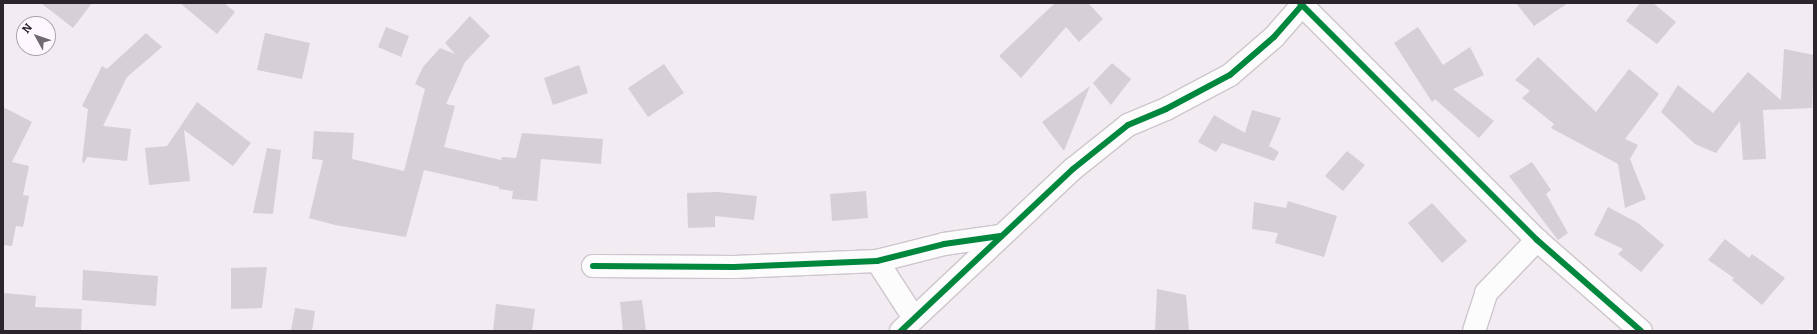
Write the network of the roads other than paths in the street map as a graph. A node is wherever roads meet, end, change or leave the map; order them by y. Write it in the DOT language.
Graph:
graph roads {
  1 [pos="1301,4"];
  2 [pos="1000,236"];
  3 [pos="1537,240"];
  4 [pos="877,261"];
  5 [pos="593,266"];
  6 [pos="908,325"];
  7 [pos="1474,331"];
  8 [pos="1641,331"];
  1 -- 2 [label="street"];
  1 -- 3 [label="street"];
  2 -- 4 [label="street"];
  2 -- 6 [label="street"];
  3 -- 7 [label="street"];
  3 -- 8 [label="street"];
  4 -- 5 [label="street"];
  4 -- 6 [label="street"];
}
